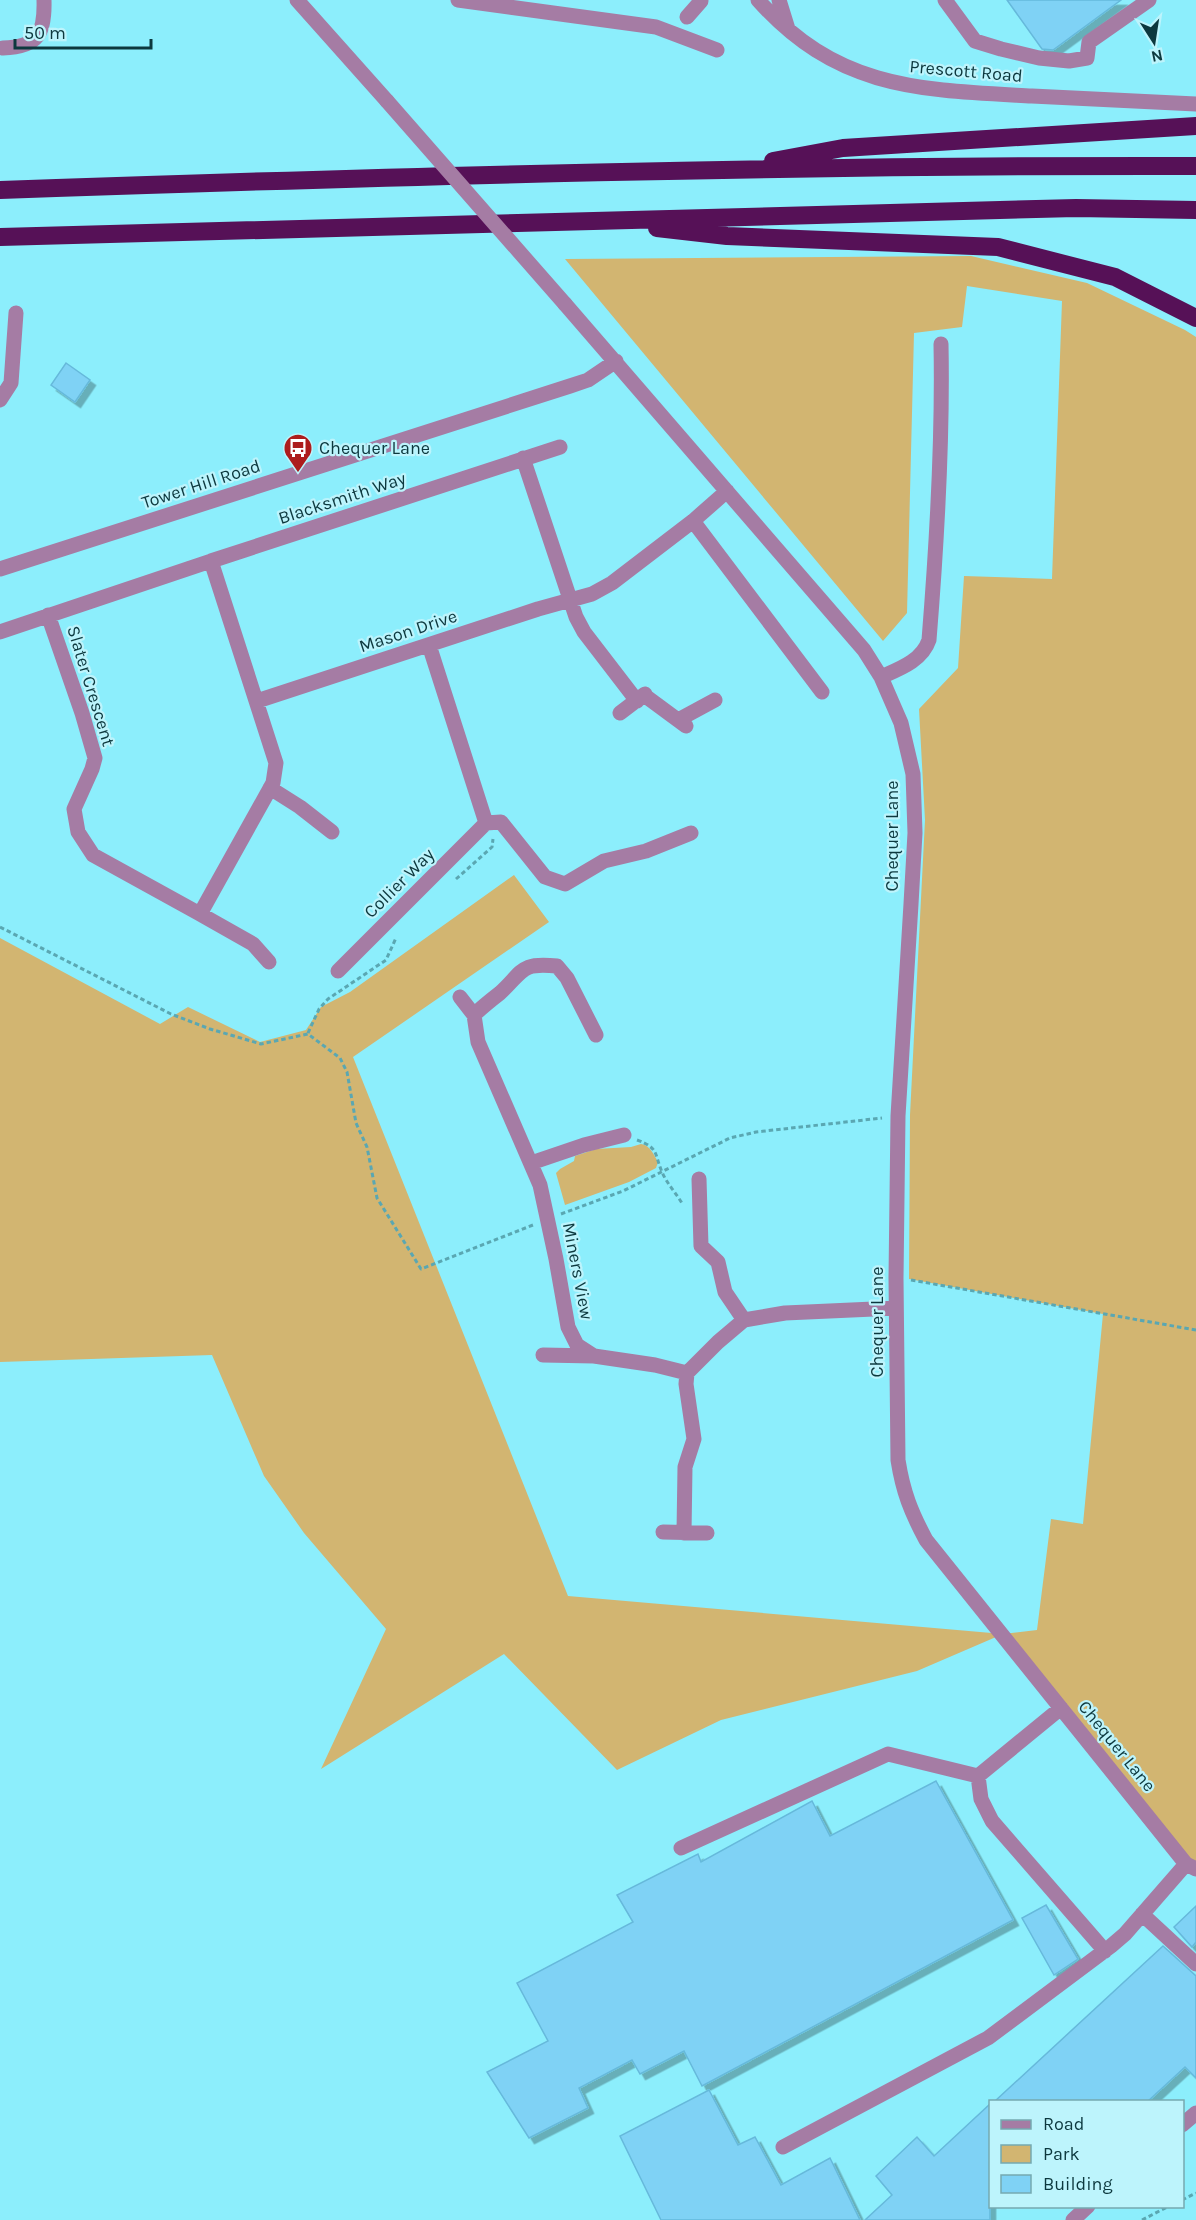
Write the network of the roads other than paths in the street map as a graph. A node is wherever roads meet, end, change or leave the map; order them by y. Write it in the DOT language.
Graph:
graph roads {
  1 [pos="44,0"];
  2 [pos="297,0"];
  3 [pos="458,0"];
  4 [pos="700,0"];
  5 [pos="758,0"];
  6 [pos="779,0"];
  7 [pos="945,0"];
  8 [pos="1149,0"];
  9 [pos="687,17"];
  10 [pos="788,30"];
  11 [pos="3,48"];
  12 [pos="717,50"];
  13 [pos="1196,104"];
  14 [pos="1196,126"];
  15 [pos="1196,166"];
  16 [pos="724,170"];
  17 [pos="0,190"];
  18 [pos="1196,210"];
  19 [pos="589,220"];
  20 [pos="0,237"];
  21 [pos="16,313"];
  22 [pos="1196,318"];
  23 [pos="941,344"];
  24 [pos="616,361"];
  25 [pos="0,400"];
  26 [pos="560,447"];
  27 [pos="523,458"];
  28 [pos="727,491"];
  29 [pos="693,521"];
  30 [pos="211,561"];
  31 [pos="0,569"];
  32 [pos="570,601"];
  33 [pos="48,615"];
  34 [pos="0,632"];
  35 [pos="429,645"];
  36 [pos="881,677"];
  37 [pos="822,692"];
  38 [pos="644,695"];
  39 [pos="715,700"];
  40 [pos="257,701"];
  41 [pos="620,713"];
  42 [pos="270,789"];
  43 [pos="486,823"];
  44 [pos="332,832"];
  45 [pos="691,833"];
  46 [pos="200,914"];
  47 [pos="269,962"];
  48 [pos="338,970"];
  49 [pos="460,997"];
  50 [pos="474,1015"];
  51 [pos="596,1035"];
  52 [pos="624,1135"];
  53 [pos="531,1163"];
  54 [pos="699,1179"];
  55 [pos="896,1308"];
  56 [pos="744,1320"];
  57 [pos="543,1355"];
  58 [pos="594,1356"];
  59 [pos="687,1373"];
  60 [pos="663,1532"];
  61 [pos="684,1533"];
  62 [pos="707,1533"];
  63 [pos="1061,1708"];
  64 [pos="978,1776"];
  65 [pos="681,1848"];
  66 [pos="1191,1866"];
  67 [pos="1143,1914"];
  68 [pos="1105,1951"];
  69 [pos="1196,1965"];
  70 [pos="1196,2113"];
  71 [pos="1184,2123"];
  72 [pos="783,2147"];
  73 [pos="1086,2208"];
  74 [pos="1073,2220"];
  1 -- 11 [label="street"];
  2 -- 24 [label="street, Chequer Lane, bridge"];
  3 -- 12 [label="street"];
  4 -- 9 [label="street"];
  5 -- 10 [label="street, Prescott Road"];
  6 -- 10 [label="street"];
  7 -- 8 [label="street"];
  10 -- 13 [label="street, Prescott Road"];
  14 -- 16 [label="highway"];
  15 -- 16 [label="highway"];
  16 -- 17 [label="highway"];
  18 -- 19 [label="highway"];
  19 -- 20 [label="highway"];
  19 -- 22 [label="highway"];
  21 -- 25 [label="street"];
  23 -- 36 [label="street"];
  24 -- 28 [label="street, Chequer Lane"];
  24 -- 31 [label="street, Tower Hill Road"];
  26 -- 27 [label="street, Blacksmith Way"];
  27 -- 30 [label="street, Blacksmith Way"];
  27 -- 32 [label="street"];
  28 -- 29 [label="street, Mason Drive"];
  28 -- 36 [label="street, Chequer Lane"];
  29 -- 32 [label="street, Mason Drive"];
  29 -- 37 [label="street"];
  30 -- 33 [label="street"];
  30 -- 40 [label="street"];
  32 -- 35 [label="street, Mason Drive"];
  32 -- 38 [label="street"];
  33 -- 34 [label="street"];
  33 -- 46 [label="street, Slater Crescent"];
  35 -- 40 [label="street, Mason Drive"];
  35 -- 43 [label="street"];
  36 -- 55 [label="street, Chequer Lane"];
  38 -- 39 [label="street"];
  38 -- 41 [label="street"];
  40 -- 42 [label="street"];
  42 -- 44 [label="street"];
  42 -- 46 [label="street"];
  43 -- 45 [label="street"];
  43 -- 48 [label="street, Collier Way"];
  46 -- 47 [label="street, Slater Crescent"];
  49 -- 50 [label="street"];
  50 -- 51 [label="street"];
  50 -- 53 [label="street, Miners View"];
  52 -- 53 [label="street"];
  53 -- 58 [label="street, Miners View"];
  54 -- 56 [label="street"];
  55 -- 56 [label="street"];
  55 -- 63 [label="street, Chequer Lane"];
  56 -- 59 [label="street"];
  57 -- 58 [label="street"];
  58 -- 59 [label="street"];
  59 -- 61 [label="street"];
  60 -- 61 [label="street"];
  61 -- 62 [label="street"];
  63 -- 64 [label="street"];
  63 -- 66 [label="street, Chequer Lane"];
  64 -- 65 [label="street"];
  64 -- 68 [label="street"];
  66 -- 67 [label="street"];
  67 -- 68 [label="street"];
  67 -- 69 [label="street"];
  68 -- 72 [label="street"];
  70 -- 71 [label="street"];
  73 -- 74 [label="street"];
}
